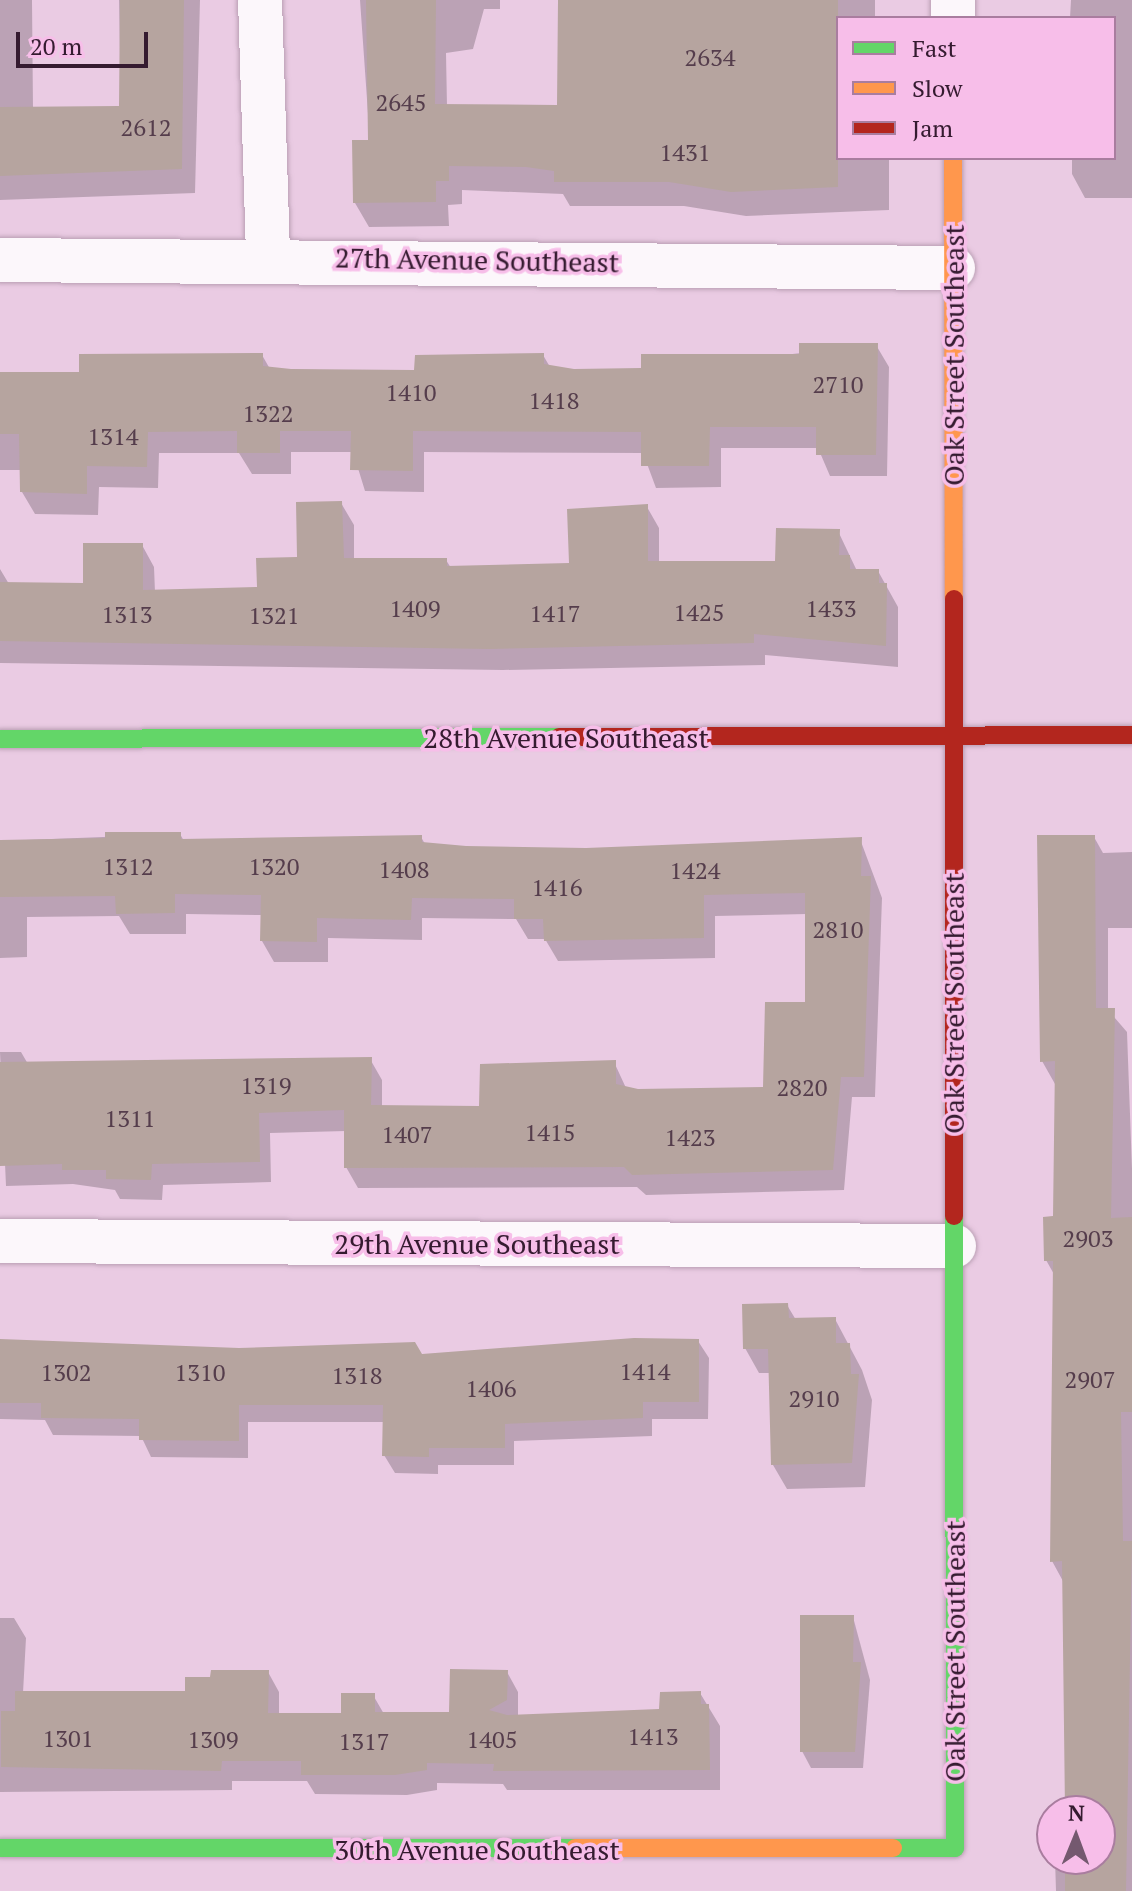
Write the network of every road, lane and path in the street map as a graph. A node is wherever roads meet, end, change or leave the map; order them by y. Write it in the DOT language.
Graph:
graph roads {
  1 [pos="260,0"];
  2 [pos="953,160"];
  3 [pos="268,257"];
  4 [pos="0,260"];
  5 [pos="953,268"];
  6 [pos="1132,735"];
  7 [pos="954,737"];
  8 [pos="0,739"];
  9 [pos="0,1241"];
  10 [pos="954,1246"];
  11 [pos="0,1848"];
  12 [pos="955,1848"];
  1 -- 3 [label="street"];
  2 -- 5 [label="street, Oak Street Southeast"];
  3 -- 4 [label="street, 27th Avenue Southeast"];
  3 -- 5 [label="street, 27th Avenue Southeast"];
  5 -- 7 [label="street, Oak Street Southeast"];
  6 -- 7 [label="street, 28th Avenue Southeast"];
  7 -- 8 [label="street, 28th Avenue Southeast"];
  7 -- 10 [label="street, Oak Street Southeast"];
  9 -- 10 [label="street, 29th Avenue Southeast"];
  10 -- 12 [label="street, Oak Street Southeast"];
  11 -- 12 [label="street, 30th Avenue Southeast"];
}
